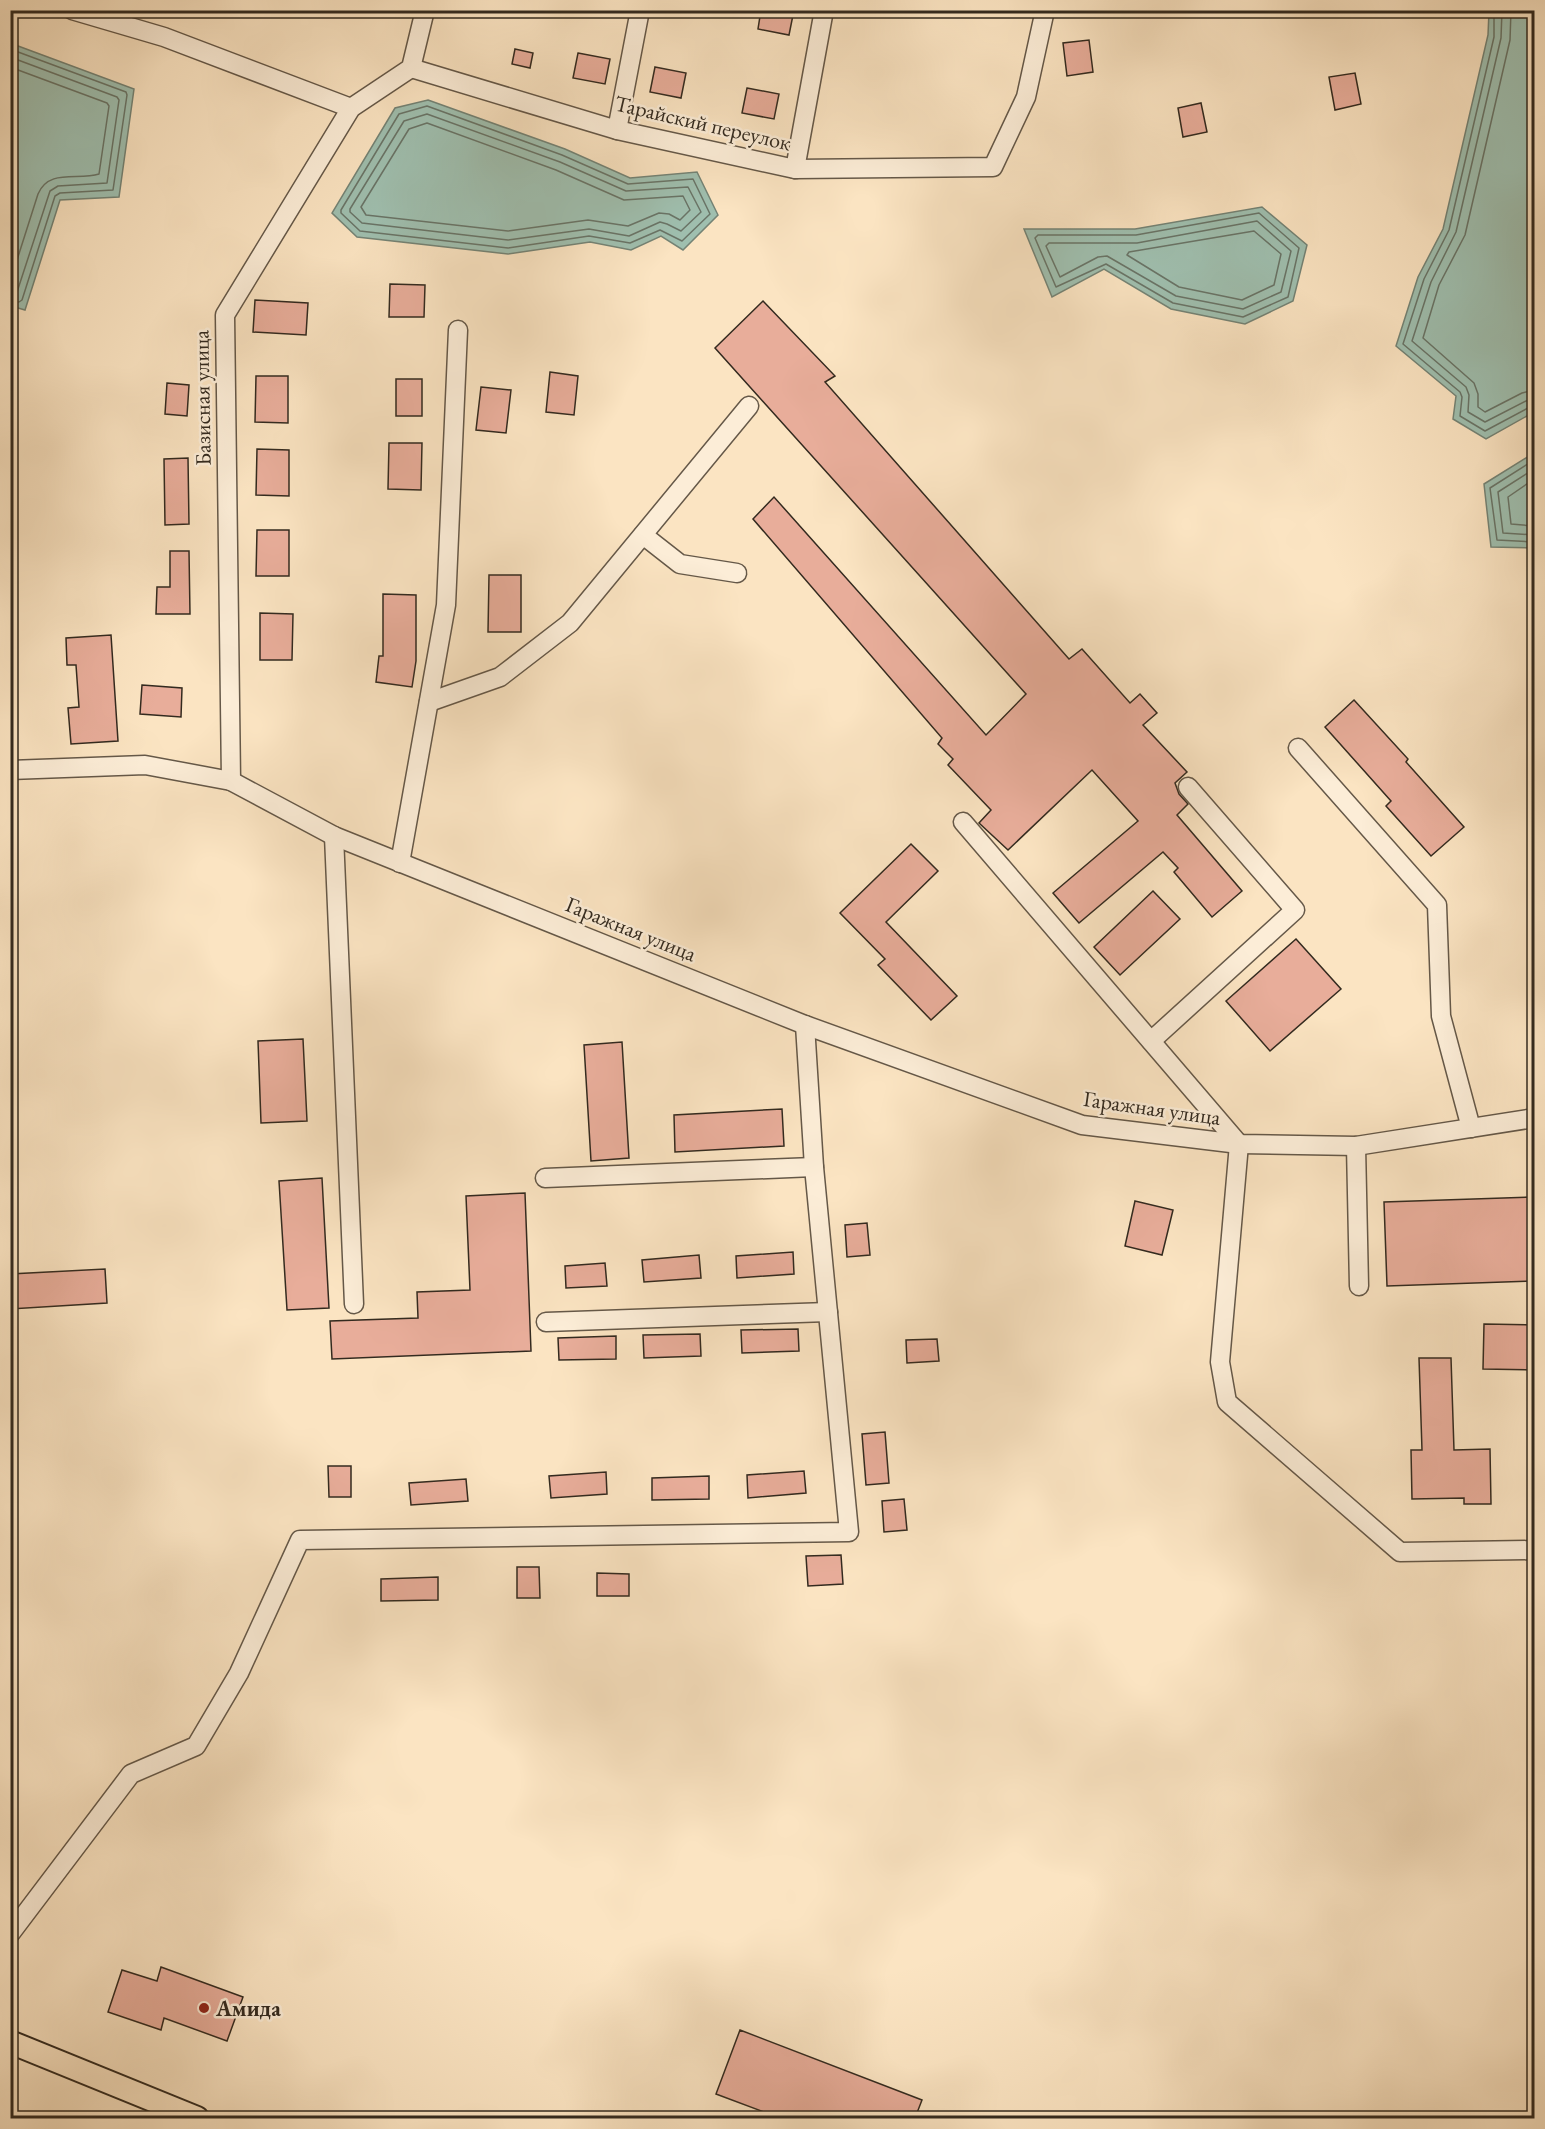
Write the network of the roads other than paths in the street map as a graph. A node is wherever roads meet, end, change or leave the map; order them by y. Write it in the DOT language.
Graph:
graph roads {
  1 [pos="72,10"];
  2 [pos="425,10"];
  3 [pos="640,10"];
  4 [pos="824,10"];
  5 [pos="1045,10"];
  6 [pos="411,68"];
  7 [pos="351,108"];
  8 [pos="617,130"];
  9 [pos="795,169"];
  10 [pos="458,330"];
  11 [pos="748,406"];
  12 [pos="643,535"];
  13 [pos="737,573"];
  14 [pos="429,702"];
  15 [pos="1298,748"];
  16 [pos="10,770"];
  17 [pos="231,781"];
  18 [pos="1188,787"];
  19 [pos="963,822"];
  20 [pos="334,836"];
  21 [pos="400,863"];
  22 [pos="805,1024"];
  23 [pos="1151,1041"];
  24 [pos="1534,1118"];
  25 [pos="1471,1128"];
  26 [pos="1239,1144"];
  27 [pos="1356,1146"];
  28 [pos="814,1167"];
  29 [pos="545,1178"];
  30 [pos="1359,1286"];
  31 [pos="354,1304"];
  32 [pos="828,1312"];
  33 [pos="546,1322"];
  34 [pos="1534,1550"];
  35 [pos="10,1934"];
  36 [pos="10,2042"];
  37 [pos="197,2118"];
  1 -- 7 [label="street"];
  2 -- 6 [label="street"];
  3 -- 8 [label="street"];
  4 -- 9 [label="street"];
  5 -- 9 [label="street, Тарайский переулок"];
  6 -- 7 [label="street, Базисная улица"];
  6 -- 8 [label="street, Тарайский переулок"];
  7 -- 17 [label="street, Базисная улица"];
  8 -- 9 [label="street, Тарайский переулок"];
  10 -- 14 [label="street"];
  11 -- 12 [label="street"];
  12 -- 13 [label="street"];
  12 -- 14 [label="street"];
  14 -- 21 [label="street"];
  15 -- 25 [label="street"];
  16 -- 17 [label="street, Гаражная улица"];
  17 -- 20 [label="street, Гаражная улица"];
  18 -- 23 [label="street"];
  19 -- 23 [label="street"];
  20 -- 21 [label="street, Гаражная улица"];
  20 -- 31 [label="street"];
  21 -- 22 [label="street, Гаражная улица"];
  22 -- 26 [label="street, Гаражная улица"];
  22 -- 28 [label="street"];
  23 -- 26 [label="street"];
  24 -- 25 [label="street, Гаражная улица"];
  25 -- 27 [label="street, Гаражная улица"];
  26 -- 27 [label="street, Гаражная улица"];
  26 -- 34 [label="street"];
  27 -- 30 [label="street"];
  28 -- 29 [label="street"];
  28 -- 32 [label="street"];
  32 -- 33 [label="street"];
  32 -- 35 [label="street"];
  36 -- 37 [label="main road"];
}
